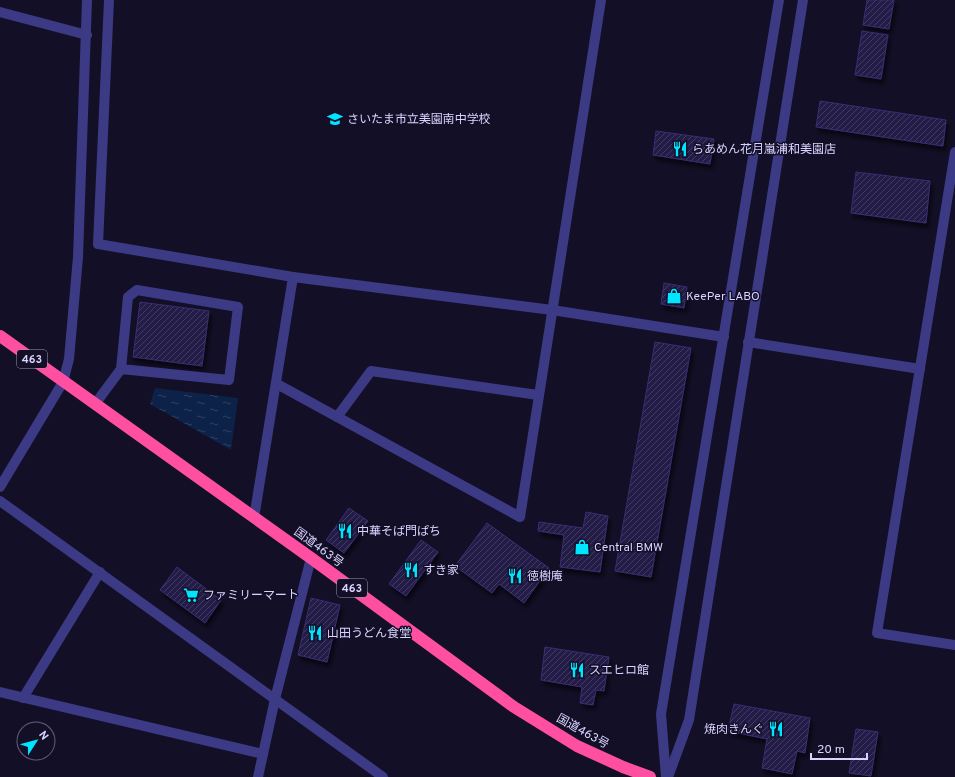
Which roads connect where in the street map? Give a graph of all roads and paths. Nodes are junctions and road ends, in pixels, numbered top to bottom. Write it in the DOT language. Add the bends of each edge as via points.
graph roads {
  1 [pos="87,0"];
  2 [pos="109,0"];
  3 [pos="602,0"];
  4 [pos="779,0"];
  5 [pos="803,0"];
  6 [pos="0,12"];
  7 [pos="87,36"];
  8 [pos="955,152"];
  9 [pos="294,278"];
  10 [pos="552,310"];
  11 [pos="0,336"];
  12 [pos="724,337"];
  13 [pos="748,342"];
  14 [pos="121,369"];
  15 [pos="920,369"];
  16 [pos="64,382"];
  17 [pos="277,384"];
  18 [pos="538,395"];
  19 [pos="95,404"];
  20 [pos="337,417"];
  21 [pos="0,487"];
  22 [pos="0,501"];
  23 [pos="254,518"];
  24 [pos="311,558"];
  25 [pos="100,572"];
  26 [pos="955,645"];
  27 [pos="0,692"];
  28 [pos="23,698"];
  29 [pos="275,699"];
  30 [pos="263,754"];
  31 [pos="258,777"];
  32 [pos="382,777"];
  33 [pos="650,777"];
  34 [pos="667,777"];
  1 -- 7 [label="street"];
  2 -- 9 [label="street" via="98,244"];
  3 -- 10 [label="street"];
  4 -- 12 [label="street"];
  5 -- 13 [label="street"];
  6 -- 7 [label="street"];
  7 -- 16 [label="street" via="78,257"];
  8 -- 15 [label="street"];
  9 -- 10 [label="street"];
  9 -- 17 [label="street"];
  10 -- 12 [label="street"];
  10 -- 18 [label="street"];
  11 -- 16 [label="highway, 国道463号 / 463"];
  12 -- 34 [label="street" via="661,714"];
  13 -- 15 [label="street"];
  13 -- 34 [label="street" via="689,720"];
  14 -- 14 [label="street" via="229,380 238,307 137,290 128,297"];
  14 -- 19 [label="street"];
  15 -- 26 [label="street" via="877,633"];
  16 -- 19 [label="highway, 国道463号 / 463"];
  16 -- 21 [label="street"];
  17 -- 20 [label="street"];
  17 -- 23 [label="street"];
  18 -- 20 [label="street" via="371,371"];
  18 -- 20 [label="street" via="520,517"];
  19 -- 23 [label="highway, 国道463号 / 463"];
  22 -- 25 [label="street"];
  23 -- 24 [label="highway, 国道463号 / 463"];
  24 -- 29 [label="street"];
  24 -- 33 [label="highway, 国道463号 / 463" via="514,707 577,746"];
  25 -- 28 [label="street"];
  25 -- 29 [label="street"];
  27 -- 28 [label="street"];
  28 -- 30 [label="street"];
  29 -- 30 [label="street"];
  29 -- 32 [label="street"];
  30 -- 31 [label="street"];
}
